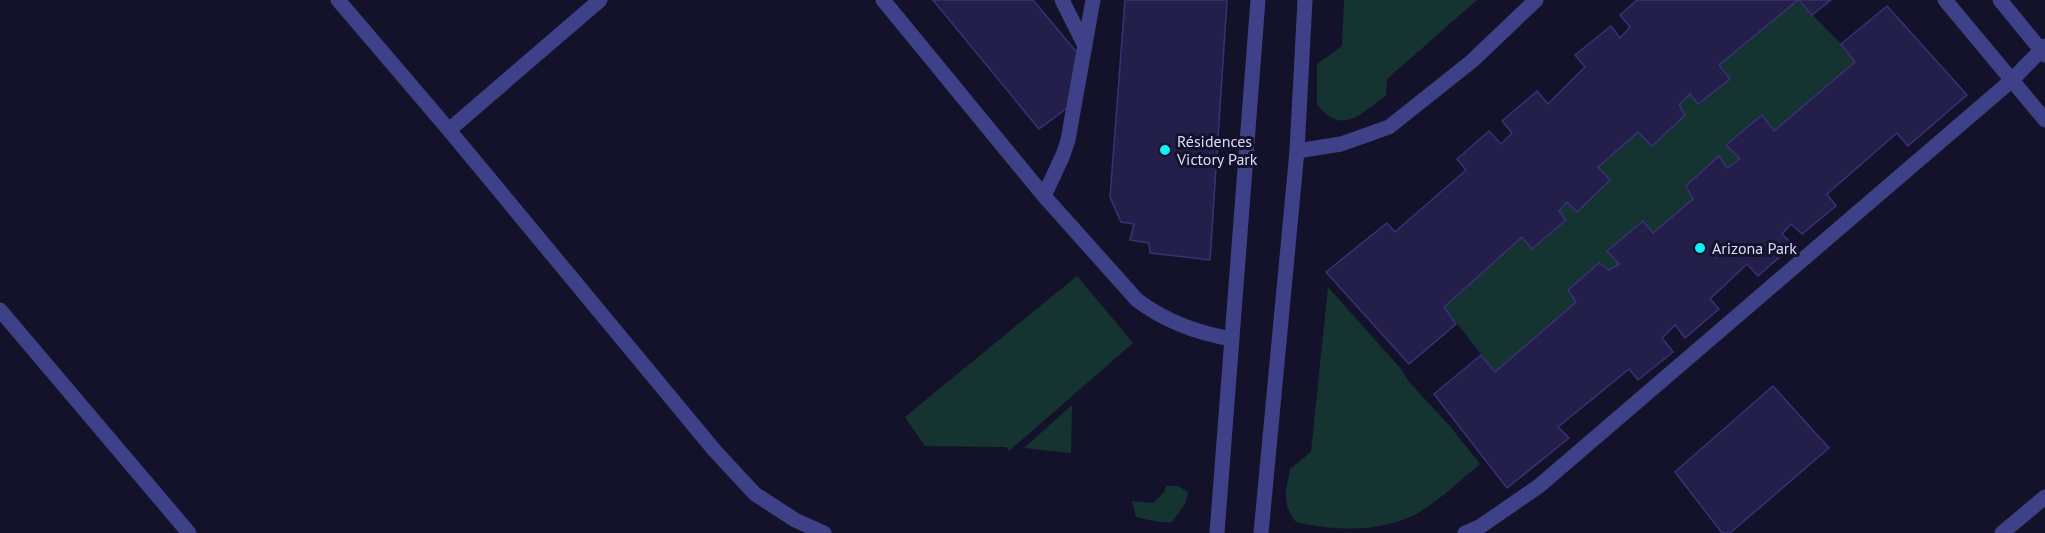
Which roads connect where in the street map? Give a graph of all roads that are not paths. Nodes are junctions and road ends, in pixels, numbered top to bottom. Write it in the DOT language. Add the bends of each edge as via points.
graph roads {
  1 [pos="338,0"];
  2 [pos="600,0"];
  3 [pos="883,0"];
  4 [pos="1062,0"];
  5 [pos="1093,0"];
  6 [pos="1258,0"];
  7 [pos="1305,0"];
  8 [pos="1536,0"];
  9 [pos="1945,0"];
  10 [pos="2000,0"];
  11 [pos="1085,46"];
  12 [pos="2044,50"];
  13 [pos="2012,80"];
  14 [pos="2045,120"];
  15 [pos="449,130"];
  16 [pos="1297,151"];
  17 [pos="1044,196"];
  18 [pos="0,310"];
  19 [pos="1232,339"];
  20 [pos="2045,497"];
  21 [pos="189,533"];
  22 [pos="824,533"];
  23 [pos="1217,533"];
  24 [pos="1261,533"];
  25 [pos="1465,533"];
  26 [pos="2002,533"];
  1 -- 15 [label="street"];
  2 -- 15 [label="street"];
  3 -- 17 [label="street"];
  4 -- 11 [label="street"];
  5 -- 11 [label="street"];
  6 -- 19 [label="street"];
  7 -- 16 [label="street"];
  8 -- 16 [label="street" via="1472,61 1389,128 1341,144"];
  9 -- 13 [label="street"];
  10 -- 12 [label="street"];
  11 -- 17 [label="street" via="1063,155"];
  12 -- 13 [label="street"];
  13 -- 14 [label="street"];
  13 -- 25 [label="street" via="1539,486"];
  15 -- 22 [label="street" via="755,494"];
  16 -- 24 [label="street"];
  17 -- 19 [label="street" via="1137,300 1189,329"];
  18 -- 21 [label="street"];
  19 -- 23 [label="street"];
  20 -- 26 [label="street"];
}
